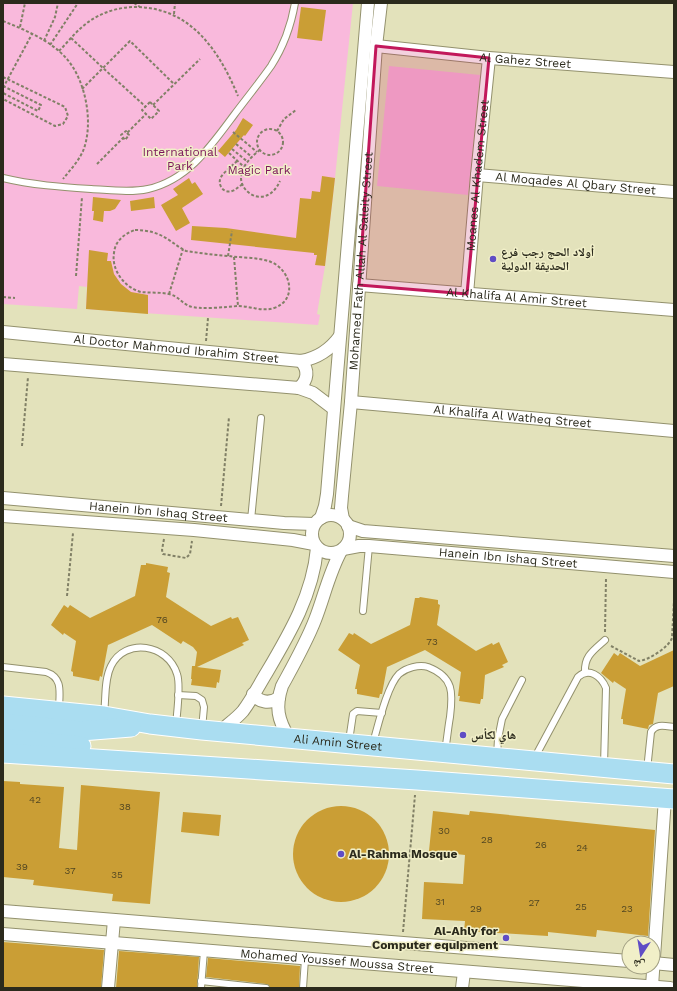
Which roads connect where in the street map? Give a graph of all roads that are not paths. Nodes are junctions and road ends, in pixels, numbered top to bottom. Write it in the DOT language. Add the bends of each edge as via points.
graph roads {
  1 [pos="295,3"];
  2 [pos="368,3"];
  3 [pos="381,3"];
  4 [pos="376,46"];
  5 [pos="489,58"];
  6 [pos="674,72"];
  7 [pos="477,175"];
  8 [pos="3,178"];
  9 [pos="674,192"];
  10 [pos="359,285"];
  11 [pos="467,294"];
  12 [pos="674,310"];
  13 [pos="3,332"];
  14 [pos="340,336"];
  15 [pos="301,361"];
  16 [pos="3,364"];
  17 [pos="299,388"];
  18 [pos="352,402"];
  19 [pos="334,409"];
  20 [pos="261,418"];
  21 [pos="674,431"];
  22 [pos="3,498"];
  23 [pos="3,516"];
  24 [pos="251,520"];
  25 [pos="318,521"];
  26 [pos="346,523"];
  27 [pos="315,546"];
  28 [pos="369,546"];
  29 [pos="342,550"];
  30 [pos="674,556"];
  31 [pos="674,572"];
  32 [pos="363,611"];
  33 [pos="605,640"];
  34 [pos="3,667"];
  35 [pos="585,672"];
  36 [pos="522,680"];
  37 [pos="178,694"];
  38 [pos="253,694"];
  39 [pos="279,698"];
  40 [pos="3,706"];
  41 [pos="59,711"];
  42 [pos="382,713"];
  43 [pos="104,716"];
  44 [pos="3,723"];
  45 [pos="150,724"];
  46 [pos="674,726"];
  47 [pos="176,727"];
  48 [pos="211,731"];
  49 [pos="3,738"];
  50 [pos="289,738"];
  51 [pos="349,744"];
  52 [pos="372,746"];
  53 [pos="445,752"];
  54 [pos="3,753"];
  55 [pos="497,757"];
  56 [pos="533,761"];
  57 [pos="196,766"];
  58 [pos="604,767"];
  59 [pos="647,771"];
  60 [pos="674,774"];
  61 [pos="670,798"];
  62 [pos="3,911"];
  63 [pos="114,920"];
  64 [pos="3,934"];
  65 [pos="656,935"];
  66 [pos="112,943"];
  67 [pos="204,950"];
  68 [pos="305,959"];
  69 [pos="621,960"];
  70 [pos="661,964"];
  71 [pos="674,965"];
  72 [pos="464,972"];
  73 [pos="652,975"];
  74 [pos="201,981"];
  75 [pos="652,986"];
  76 [pos="108,988"];
  77 [pos="201,988"];
  78 [pos="266,988"];
  79 [pos="304,988"];
  80 [pos="462,988"];
  81 [pos="670,988"];
  1 -- 8 [label="lane" via="287,36 278,56 226,126 194,164 181,174 148,189 137,190 55,187"];
  2 -- 14 [label="street, Mohamed Fath Allah Al Saleity Street"];
  3 -- 4 [label="street, Mohamed Fath Allah Al Saleity Street"];
  4 -- 5 [label="street, Al Gahez Street"];
  4 -- 10 [label="street, Mohamed Fath Allah Al Saleity Street"];
  5 -- 6 [label="street, Al Gahez Street"];
  5 -- 7 [label="street, Moanes Al Khadem Street"];
  7 -- 9 [label="street, Al Moqades Al Qbary Street"];
  7 -- 11 [label="street, Moanes Al Khadem Street"];
  10 -- 11 [label="street, Al Khalifa Al Amir Street"];
  10 -- 18 [label="street, Mohamed Fath Allah Al Saleity Street"];
  11 -- 12 [label="street, Al Khalifa Al Amir Street"];
  13 -- 15 [label="street, Al Doctor Mahmoud Ibrahim Street"];
  14 -- 15 [label="street, Al Doctor Mahmoud Ibrahim Street" via="324,353"];
  14 -- 19 [label="street, Mohamed Fath Allah Al Saleity Street"];
  15 -- 17 [label="street" via="307,375"];
  16 -- 17 [label="street"];
  17 -- 19 [label="street" via="313,393"];
  18 -- 21 [label="street, Al Khalifa Al Watheq Street"];
  18 -- 26 [label="street, Mohamed Fath Allah Al Saleity Street" via="341,508"];
  19 -- 25 [label="street, Mohamed Fath Allah Al Saleity Street" via="326,500"];
  20 -- 24 [label="lane"];
  22 -- 24 [label="street, Hanein Ibn Ishaq Street"];
  23 -- 27 [label="street, Hanein Ibn Ishaq Street" via="166,527 293,540"];
  24 -- 25 [label="street, Hanein Ibn Ishaq Street"];
  25 -- 26 [label="street" via="328,515 336,516"];
  25 -- 27 [label="street" via="312,530"];
  26 -- 29 [label="street" via="350,538"];
  26 -- 30 [label="street, Hanein Ibn Ishaq Street" via="363,531"];
  27 -- 29 [label="street" via="328,554"];
  27 -- 38 [label="street" via="312,574 299,614"];
  28 -- 29 [label="street, Hanein Ibn Ishaq Street" via="354,546"];
  28 -- 31 [label="street, Hanein Ibn Ishaq Street"];
  28 -- 32 [label="lane"];
  29 -- 39 [label="street" via="314,621 282,686"];
  33 -- 35 [label="lane" via="588,655 584,666"];
  34 -- 41 [label="lane" via="53,674 59,683"];
  35 -- 56 [label="lane" via="578,677"];
  35 -- 58 [label="lane" via="592,673 606,688"];
  36 -- 55 [label="lane" via="502,719"];
  37 -- 43 [label="lane" via="178,674 172,662 161,652 148,647 134,648 121,654 111,665 107,679"];
  37 -- 47 [label="lane"];
  37 -- 48 [label="lane" via="196,696 202,700"];
  38 -- 39 [label="street" via="259,700 267,702"];
  38 -- 48 [label="street" via="242,711"];
  39 -- 50 [label="street" via="280,721"];
  40 -- 41 [label="main road, Ali Amin Street"];
  41 -- 43 [label="main road, Ali Amin Street"];
  42 -- 51 [label="lane" via="354,712"];
  42 -- 52 [label="lane"];
  42 -- 53 [label="lane" via="392,685 400,674 412,667 425,666 438,671 448,680 452,693"];
  43 -- 45 [label="main road, Ali Amin Street"];
  44 -- 45 [label="main road" via="81,731 123,729"];
  45 -- 47 [label="main road, Ali Amin Street"];
  46 -- 59 [label="lane" via="661,725 653,728"];
  47 -- 48 [label="main road, Ali Amin Street"];
  48 -- 50 [label="main road, Ali Amin Street"];
  49 -- 57 [label="main road" via="141,752"];
  50 -- 51 [label="main road, Ali Amin Street"];
  51 -- 52 [label="main road, Ali Amin Street"];
  52 -- 53 [label="main road, Ali Amin Street"];
  53 -- 55 [label="main road, Ali Amin Street"];
  54 -- 57 [label="main road"];
  55 -- 56 [label="main road, Ali Amin Street"];
  56 -- 58 [label="main road, Ali Amin Street"];
  57 -- 61 [label="main road"];
  58 -- 59 [label="main road, Ali Amin Street"];
  59 -- 60 [label="main road, Ali Amin Street"];
  61 -- 65 [label="street"];
  62 -- 63 [label="street, Mohamed Youssef Moussa Street"];
  63 -- 66 [label="street"];
  63 -- 69 [label="street, Mohamed Youssef Moussa Street"];
  64 -- 66 [label="street, Mohamed Youssef Moussa Street"];
  66 -- 67 [label="street, Mohamed Youssef Moussa Street"];
  66 -- 76 [label="street"];
  67 -- 68 [label="street, Mohamed Youssef Moussa Street"];
  67 -- 74 [label="lane"];
  68 -- 72 [label="street, Mohamed Youssef Moussa Street"];
  68 -- 79 [label="lane"];
  70 -- 71 [label="street"];
  72 -- 75 [label="street, Mohamed Youssef Moussa Street"];
  72 -- 80 [label="street"];
  73 -- 75 [label="street"];
  74 -- 77 [label="lane"];
  74 -- 78 [label="lane"];
  75 -- 81 [label="street, Mohamed Youssef Moussa Street"];
}
